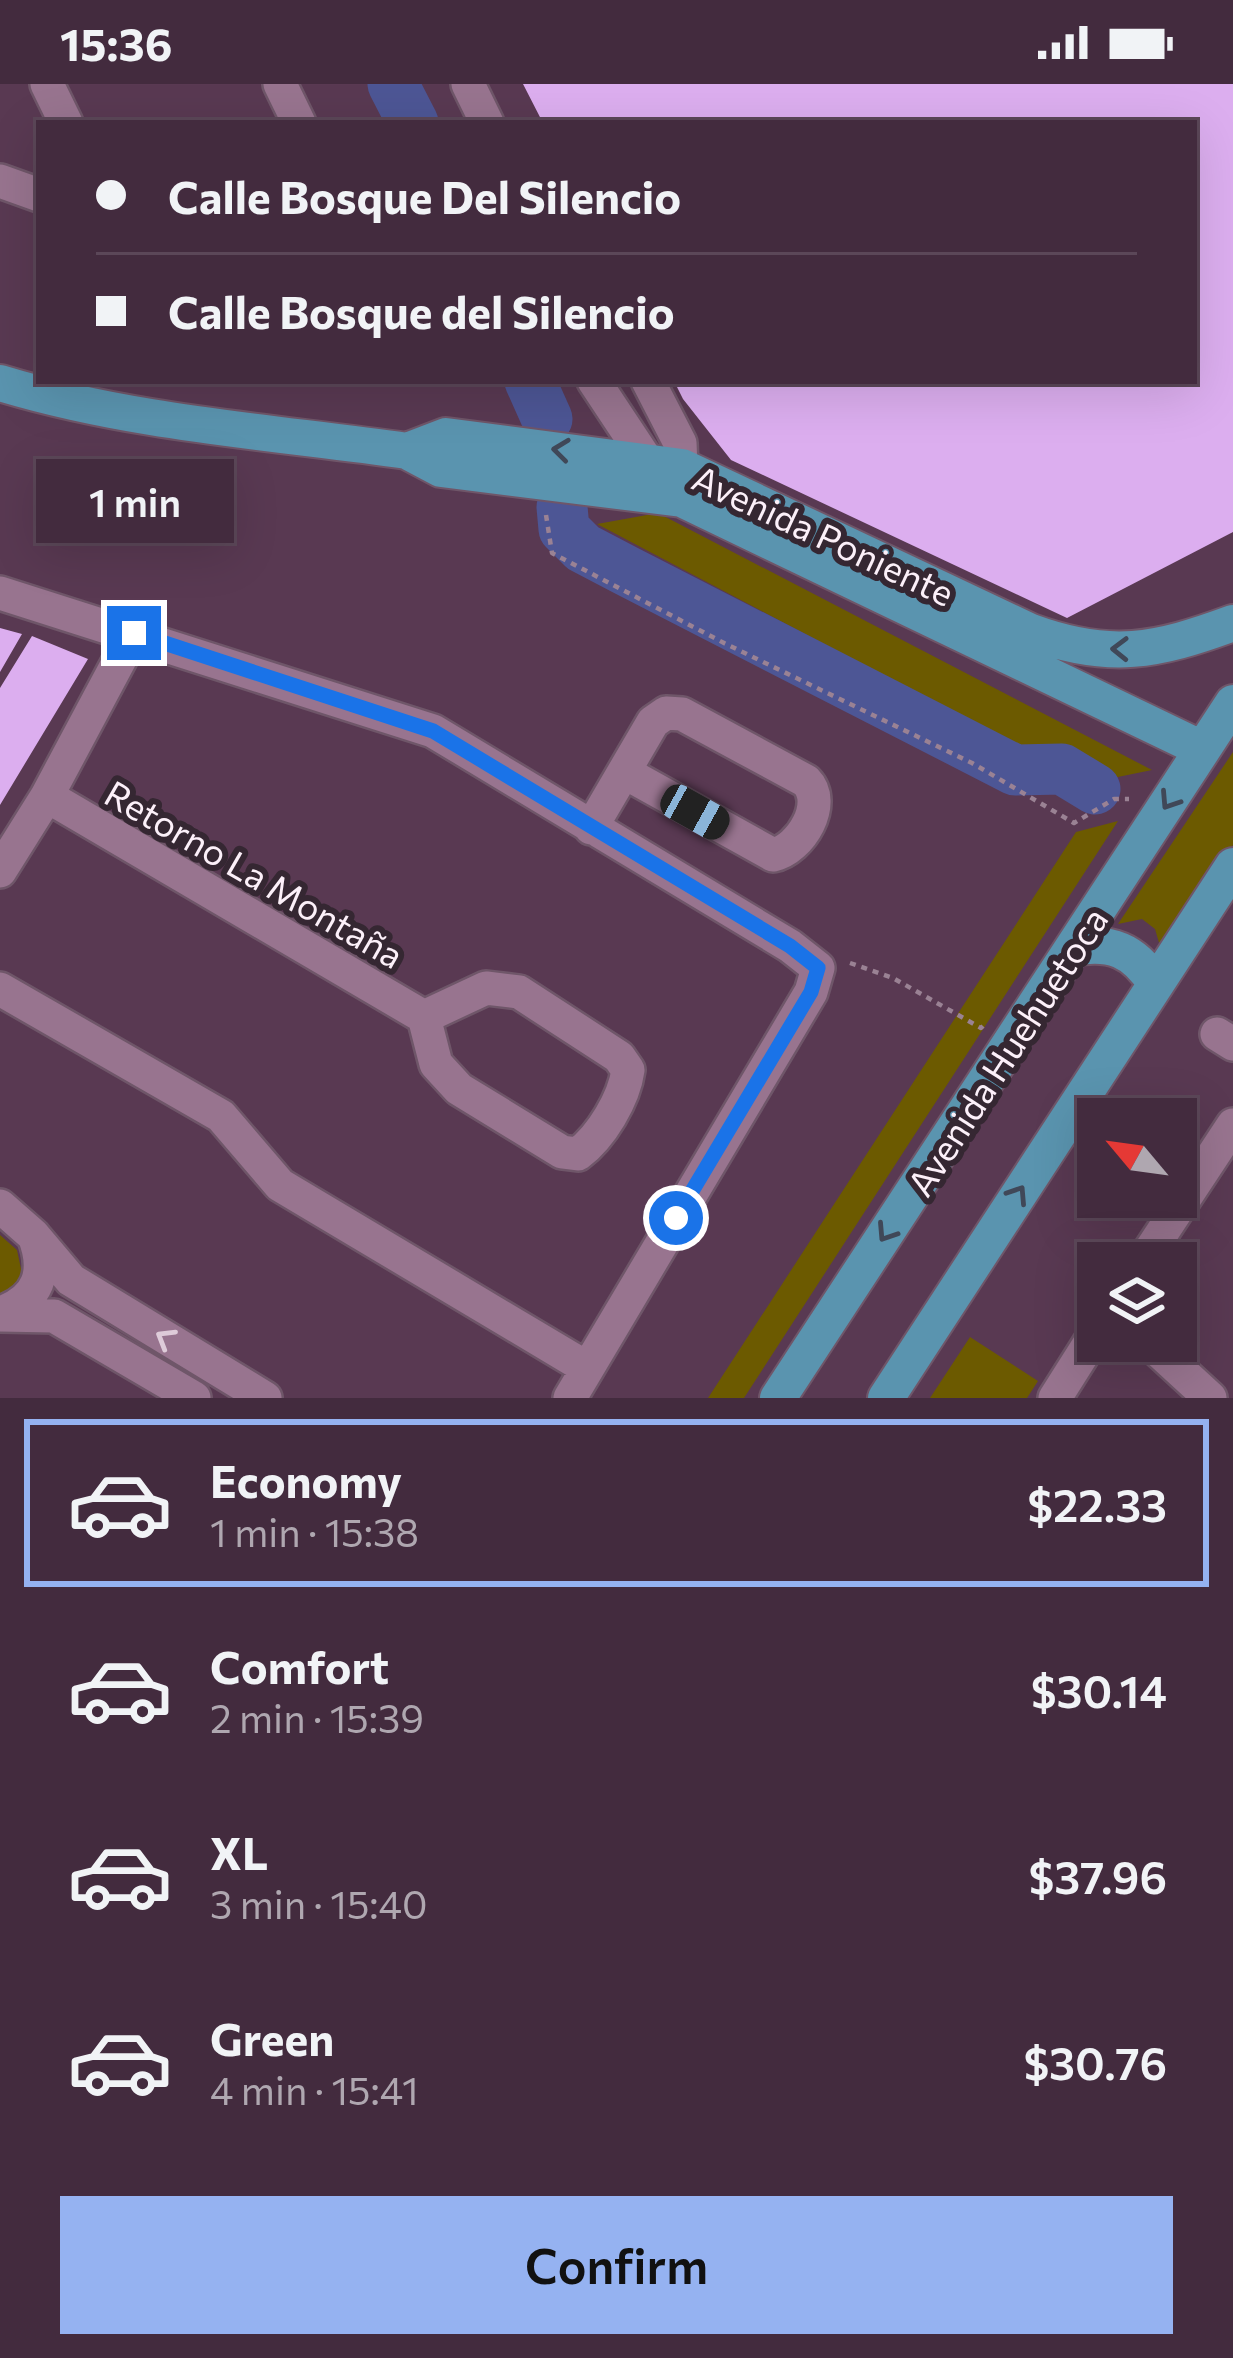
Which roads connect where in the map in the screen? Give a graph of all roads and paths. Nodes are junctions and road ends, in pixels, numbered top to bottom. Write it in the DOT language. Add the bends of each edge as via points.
graph roads {
  1 [pos="47,84"];
  2 [pos="280,84"];
  3 [pos="468,84"];
  4 [pos="65,120"];
  5 [pos="298,120"];
  6 [pos="486,120"];
  7 [pos="0,181"];
  8 [pos="36,194"];
  9 [pos="0,382"];
  10 [pos="596,384"];
  11 [pos="650,384"];
  12 [pos="407,451"];
  13 [pos="665,480"];
  14 [pos="555,481"];
  15 [pos="0,593"];
  16 [pos="1233,623"];
  17 [pos="134,633"];
  18 [pos="1233,703"];
  19 [pos="1202,749"];
  20 [pos="624,772"];
  21 [pos="47,796"];
  22 [pos="1117,818"];
  23 [pos="591,828"];
  24 [pos="1233,866"];
  25 [pos="0,871"];
  26 [pos="1221,906"];
  27 [pos="1073,948"];
  28 [pos="818,968"];
  29 [pos="1155,983"];
  30 [pos="0,989"];
  31 [pos="994,1009"];
  32 [pos="424,1017"];
  33 [pos="1233,1125"];
  34 [pos="0,1206"];
  35 [pos="33,1234"];
  36 [pos="1156,1242"];
  37 [pos="0,1314"];
  38 [pos="1077,1362"];
  39 [pos="1171,1362"];
  40 [pos="587,1368"];
  41 [pos="194,1398"];
  42 [pos="265,1398"];
  43 [pos="570,1398"];
  44 [pos="778,1398"];
  45 [pos="886,1398"];
  46 [pos="1054,1398"];
  47 [pos="1210,1398"];
  1 -- 4 [label="street"];
  2 -- 5 [label="street"];
  3 -- 6 [label="street"];
  7 -- 8 [label="street"];
  9 -- 12 [label="main road, Avenida Poniente" via="124,412"];
  10 -- 13 [label="street"];
  11 -- 13 [label="street" via="680,442"];
  13 -- 12 [label="main road, Avenida Poniente, one-way" via="446,436"];
  12 -- 14 [label="main road, Avenida Poniente" via="441,469"];
  13 -- 14 [label="main road, Avenida Poniente"];
  16 -- 13 [label="main road, Avenida Poniente, one-way" via="1170,646 1123,650 1055,641"];
  13 -- 19 [label="main road, Avenida Poniente"];
  14 -- 22 [label="path" via="545,511 553,553 972,763 1074,823 1129,799"];
  15 -- 17 [label="street"];
  17 -- 21 [label="street"];
  17 -- 23 [label="street" via="433,731"];
  18 -- 19 [label="main road, Avenida Huehuetoca"];
  19 -- 27 [label="main road, Avenida Huehuetoca, one-way"];
  20 -- 20 [label="street" via="653,722 674,712 806,781 817,803 794,844 773,854"];
  20 -- 23 [label="street"];
  21 -- 25 [label="street"];
  21 -- 32 [label="street, Retorno La Montaña"];
  23 -- 28 [label="street"];
  24 -- 26 [label="main road"];
  26 -- 29 [label="main road"];
  27 -- 29 [label="main road" via="1122,949"];
  27 -- 44 [label="main road, Avenida Huehuetoca, one-way"];
  28 -- 31 [label="path" via="852,962 981,1028"];
  28 -- 40 [label="street"];
  45 -- 29 [label="main road, one-way"];
  30 -- 40 [label="street" via="221,1116 280,1185"];
  32 -- 32 [label="street, Retorno La Montaña" via="436,1064 459,1088 562,1152 578,1154 591,1144 626,1085 619,1057 519,992 486,988"];
  33 -- 36 [label="street"];
  34 -- 35 [label="street"];
  35 -- 37 [label="street" via="40,1280 18,1307"];
  42 -- 35 [label="street, one-way" via="71,1280"];
  37 -- 41 [label="street" via="55,1316"];
  38 -- 46 [label="street"];
  39 -- 47 [label="street"];
  40 -- 43 [label="street"];
}
